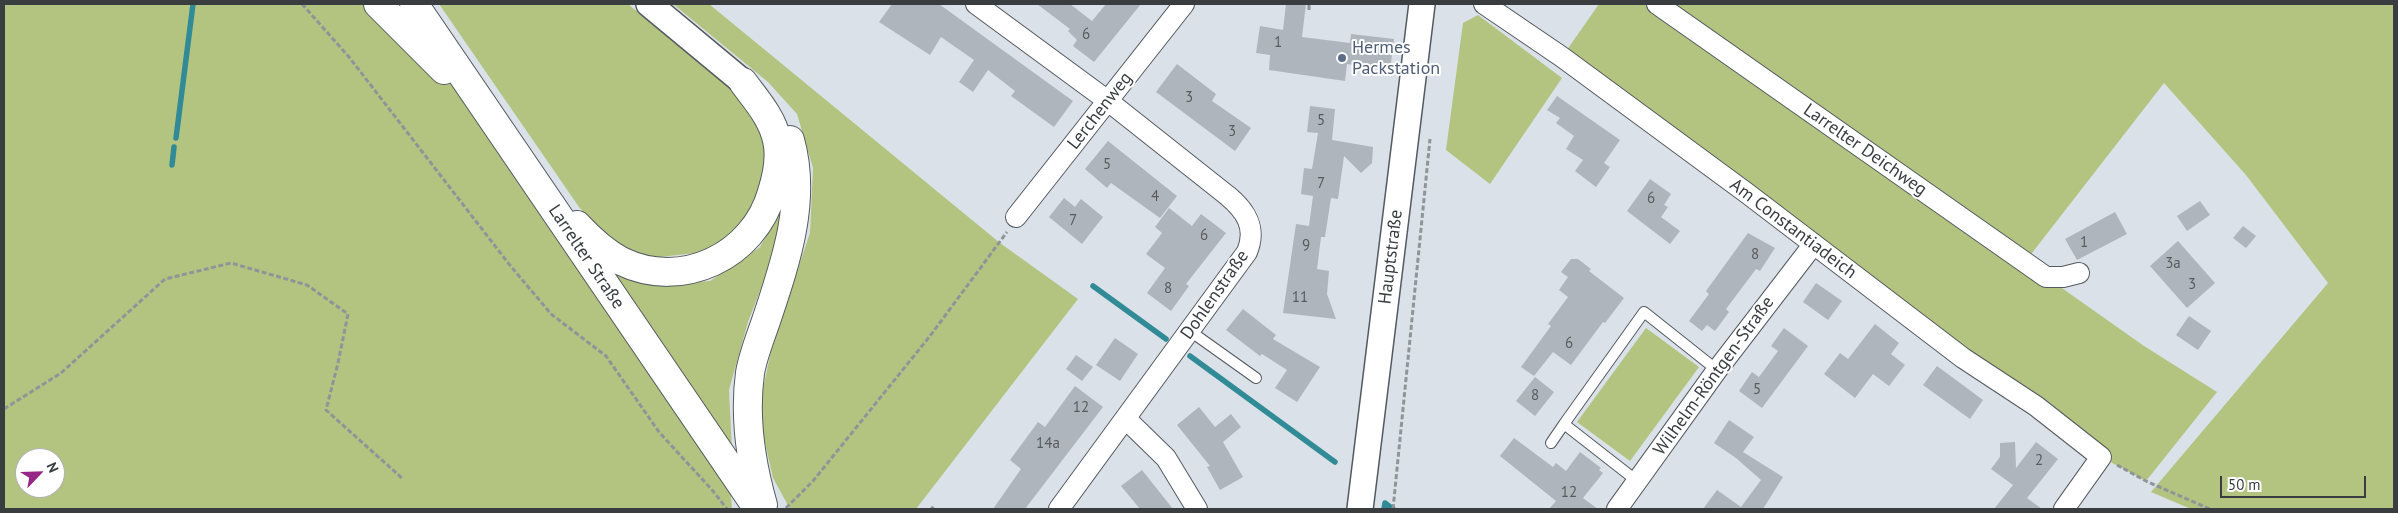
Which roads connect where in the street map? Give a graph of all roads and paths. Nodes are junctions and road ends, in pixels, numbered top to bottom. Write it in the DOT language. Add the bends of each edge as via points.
graph roads {
  1 [pos="302,4"];
  2 [pos="378,4"];
  3 [pos="414,4"];
  4 [pos="649,4"];
  5 [pos="976,4"];
  6 [pos="1184,4"];
  7 [pos="1309,4"];
  8 [pos="1422,4"];
  9 [pos="1484,4"];
  10 [pos="1657,4"];
  11 [pos="1309,10"];
  12 [pos="742,82"];
  13 [pos="1108,101"];
  14 [pos="494,122"];
  15 [pos="1430,131"];
  16 [pos="1016,217"];
  17 [pos="1813,244"];
  18 [pos="2078,273"];
  19 [pos="1190,332"];
  20 [pos="1717,370"];
  21 [pos="1256,378"];
  22 [pos="4,409"];
  23 [pos="1126,419"];
  24 [pos="1564,424"];
  25 [pos="1551,444"];
  26 [pos="2101,457"];
  27 [pos="403,479"];
  28 [pos="1637,481"];
  29 [pos="726,509"];
  30 [pos="758,509"];
  31 [pos="764,509"];
  32 [pos="784,509"];
  33 [pos="1059,509"];
  34 [pos="1197,509"];
  35 [pos="1360,509"];
  36 [pos="1393,509"];
  37 [pos="1617,509"];
  38 [pos="2064,509"];
  39 [pos="2210,509"];
  1 -- 29 [label="path" via="349,57 509,264 551,314 606,356 659,432"];
  2 -- 14 [label="main road"];
  3 -- 14 [label="main road, Larrelter Straße"];
  4 -- 12 [label="street"];
  5 -- 13 [label="street, Dohlenstraße"];
  6 -- 13 [label="street, Lerchenweg"];
  7 -- 11 [label="path"];
  8 -- 35 [label="street, Hauptstraße"];
  9 -- 17 [label="street, Am Constantiadeich" via="1562,56"];
  10 -- 18 [label="street, Larrelter Deichweg" via="2046,277"];
  12 -- 14 [label="main road" via="774,130 779,156 776,182 763,216 750,235 727,255 696,269 652,271 602,250 549,193"];
  12 -- 31 [label="main road" via="781,118 791,140 796,175 791,236 751,371 748,399 754,470"];
  13 -- 16 [label="street, Lerchenweg"];
  13 -- 19 [label="street, Dohlenstraße" via="1228,196 1249,222 1252,233 1248,252"];
  14 -- 30 [label="main road, Larrelter Straße"];
  15 -- 36 [label="path"];
  16 -- 32 [label="path" via="930,336 813,481"];
  17 -- 20 [label="street, Wilhelm-Röntgen-Straße"];
  17 -- 26 [label="street, Am Constantiadeich"];
  19 -- 21 [label="lane"];
  19 -- 23 [label="street, Dohlenstraße"];
  20 -- 24 [label="lane" via="1644,312"];
  20 -- 28 [label="street, Wilhelm-Röntgen-Straße"];
  22 -- 27 [label="path" via="61,373 165,279 231,263 307,285 348,314 326,410"];
  23 -- 33 [label="street, Dohlenstraße"];
  23 -- 34 [label="street" via="1166,458"];
  24 -- 25 [label="lane"];
  24 -- 28 [label="lane"];
  26 -- 38 [label="street"];
  26 -- 39 [label="path" via="2146,482"];
  28 -- 37 [label="street, Wilhelm-Röntgen-Straße"];
}
